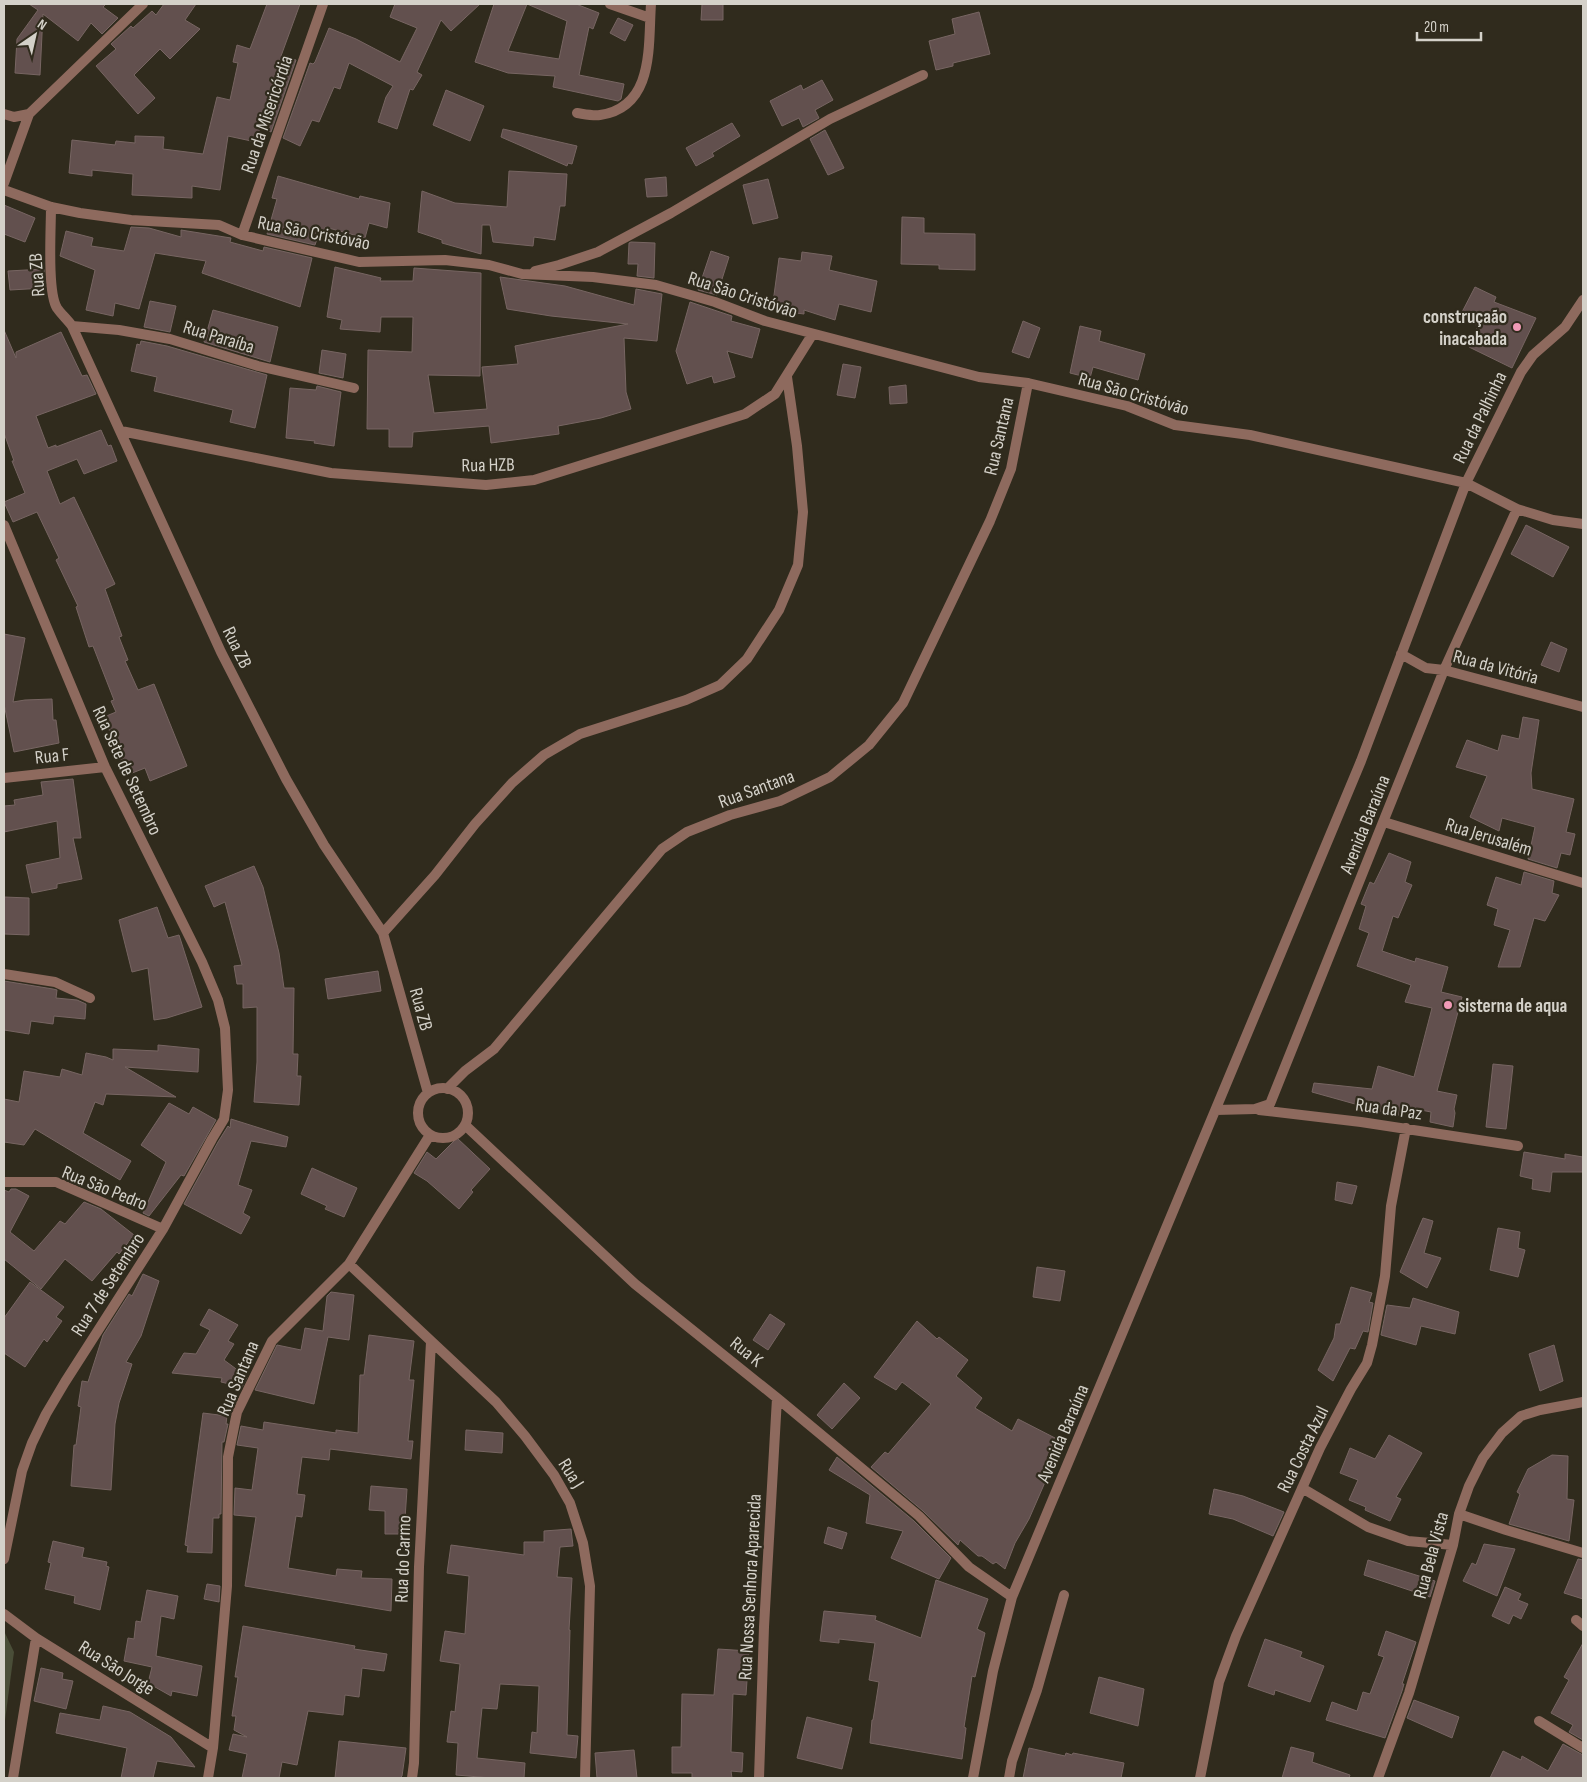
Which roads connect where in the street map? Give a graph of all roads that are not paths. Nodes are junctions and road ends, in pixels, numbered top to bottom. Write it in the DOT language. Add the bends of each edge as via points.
graph roads {
  1 [pos="143,4"];
  2 [pos="324,4"];
  3 [pos="610,4"];
  4 [pos="651,4"];
  5 [pos="650,18"];
  6 [pos="923,75"];
  7 [pos="577,113"];
  8 [pos="4,114"];
  9 [pos="29,114"];
  10 [pos="4,183"];
  11 [pos="4,190"];
  12 [pos="51,207"];
  13 [pos="242,235"];
  14 [pos="522,274"];
  15 [pos="1583,300"];
  16 [pos="72,326"];
  17 [pos="812,335"];
  18 [pos="786,377"];
  19 [pos="1028,383"];
  20 [pos="354,388"];
  21 [pos="121,432"];
  22 [pos="1466,483"];
  23 [pos="1517,509"];
  24 [pos="1583,524"];
  25 [pos="4,525"];
  26 [pos="1401,654"];
  27 [pos="1444,670"];
  28 [pos="1583,708"];
  29 [pos="105,767"];
  30 [pos="4,778"];
  31 [pos="1384,822"];
  32 [pos="1583,883"];
  33 [pos="383,933"];
  34 [pos="4,974"];
  35 [pos="90,998"];
  36 [pos="225,1028"];
  37 [pos="447,1089"];
  38 [pos="428,1092"];
  39 [pos="1255,1109"];
  40 [pos="1216,1110"];
  41 [pos="465,1125"];
  42 [pos="1406,1128"];
  43 [pos="430,1135"];
  44 [pos="1518,1146"];
  45 [pos="4,1182"];
  46 [pos="163,1230"];
  47 [pos="349,1264"];
  48 [pos="430,1342"];
  49 [pos="777,1398"];
  50 [pos="1583,1402"];
  51 [pos="1302,1488"];
  52 [pos="1459,1514"];
  53 [pos="1452,1544"];
  54 [pos="1583,1552"];
  55 [pos="4,1559"];
  56 [pos="1064,1594"];
  57 [pos="1012,1596"];
  58 [pos="4,1614"];
  59 [pos="36,1638"];
  60 [pos="1539,1721"];
  61 [pos="213,1748"];
  62 [pos="1583,1748"];
  63 [pos="13,1778"];
  64 [pos="208,1778"];
  65 [pos="412,1778"];
  66 [pos="585,1778"];
  67 [pos="759,1778"];
  68 [pos="973,1778"];
  69 [pos="1009,1778"];
  70 [pos="1200,1778"];
  71 [pos="1378,1778"];
  1 -- 9 [label="street"];
  2 -- 13 [label="street, Rua da Misericórdia"];
  3 -- 5 [label="street"];
  4 -- 5 [label="street"];
  5 -- 7 [label="street" via="646,71 641,88 614,112 598,115"];
  6 -- 14 [label="street" via="830,118 671,213 598,252"];
  8 -- 9 [label="street" via="14,117"];
  9 -- 10 [label="street"];
  11 -- 12 [label="street, Rua São Cristóvão"];
  12 -- 13 [label="street, Rua São Cristóvão" via="131,220 219,225"];
  12 -- 16 [label="street, Rua ZB" via="52,287 56,307"];
  13 -- 14 [label="street, Rua São Cristóvão" via="359,262 445,260 489,264"];
  14 -- 17 [label="street, Rua São Cristóvão" via="594,277 656,285"];
  15 -- 22 [label="street, Rua da Palhinha" via="1565,327 1533,355 1521,372"];
  16 -- 20 [label="street, Rua Paraíba" via="170,339 258,366"];
  16 -- 21 [label="street, Rua ZB"];
  17 -- 18 [label="street, Rua HZB"];
  17 -- 19 [label="street, Rua São Cristóvão" via="979,377"];
  18 -- 21 [label="street, Rua HZB" via="775,394 745,414 534,480 486,485 331,473"];
  18 -- 33 [label="street" via="804,512 798,565 779,610 747,658 720,685 686,700 580,734 544,755 512,783"];
  19 -- 22 [label="street, Rua São Cristóvão" via="1127,406 1176,425 1250,435"];
  19 -- 37 [label="street, Rua Santana" via="1011,469 990,521 903,703 869,745 830,777 780,801 730,815 687,832 662,849 494,1049"];
  21 -- 33 [label="street, Rua ZB" via="220,652 324,845"];
  22 -- 23 [label="street, Rua São Cristóvão"];
  22 -- 26 [label="street, Avenida Baraúna"];
  23 -- 24 [label="street, Rua São Cristóvão" via="1553,520"];
  23 -- 27 [label="street, Avenida Baraúna"];
  25 -- 29 [label="street, Rua Sete de Setembro"];
  26 -- 27 [label="street, Rua da Vitória" via="1426,668"];
  26 -- 40 [label="street, Avenida Baraúna" via="1361,761"];
  27 -- 28 [label="street, Rua da Vitória"];
  27 -- 31 [label="street, Avenida Baraúna"];
  29 -- 30 [label="street, Rua F"];
  29 -- 36 [label="street, Rua Sete de Setembro" via="202,962 218,1000"];
  31 -- 32 [label="street, Rua Jerusalém"];
  31 -- 39 [label="street, Avenida Baraúna" via="1270,1104"];
  33 -- 38 [label="street, Rua ZB"];
  34 -- 35 [label="street" via="55,982"];
  36 -- 46 [label="street, Rua 7 de Setembro" via="228,1090 224,1119"];
  37 -- 38 [label="street"];
  37 -- 41 [label="street" via="458,1093 465,1102 468,1114"];
  38 -- 43 [label="street" via="418,1114 422,1128"];
  39 -- 40 [label="street"];
  39 -- 42 [label="street, Rua da Paz"];
  40 -- 57 [label="street, Avenida Baraúna"];
  41 -- 43 [label="street" via="450,1138"];
  41 -- 49 [label="street, Rua K" via="635,1284"];
  42 -- 44 [label="street, Rua da Paz"];
  42 -- 51 [label="street, Rua Costa Azul" via="1391,1206 1385,1276 1367,1364 1333,1423"];
  43 -- 47 [label="street, Rua Santana"];
  45 -- 46 [label="street, Rua São Pedro" via="56,1182"];
  46 -- 55 [label="street, Rua 7 de Setembro" via="46,1414 22,1471"];
  47 -- 48 [label="street, Rua J"];
  47 -- 61 [label="street, Rua Santana" via="272,1341 237,1412 228,1457 227,1586"];
  48 -- 65 [label="street, Rua do Carmo"];
  48 -- 66 [label="street, Rua J" via="496,1402 554,1475 570,1502 583,1543 590,1586"];
  49 -- 57 [label="street, Rua K" via="919,1516 969,1567"];
  49 -- 67 [label="street, Rua Nossa Senhora Aparecida"];
  50 -- 52 [label="street, Rua Bela Vista" via="1521,1416 1502,1433 1483,1458"];
  51 -- 53 [label="street" via="1368,1527 1408,1541"];
  51 -- 70 [label="street, Rua Costa Azul" via="1218,1682"];
  52 -- 53 [label="street, Rua Bela Vista"];
  52 -- 54 [label="street"];
  53 -- 71 [label="street, Rua Bela Vista" via="1409,1693"];
  56 -- 69 [label="street"];
  57 -- 68 [label="street, Avenida Baraúna" via="993,1671"];
  58 -- 59 [label="street, Rua São Jorge"];
  59 -- 61 [label="street, Rua São Jorge"];
  59 -- 63 [label="street"];
  60 -- 62 [label="street"];
  61 -- 64 [label="street, Rua Santana"];
}
